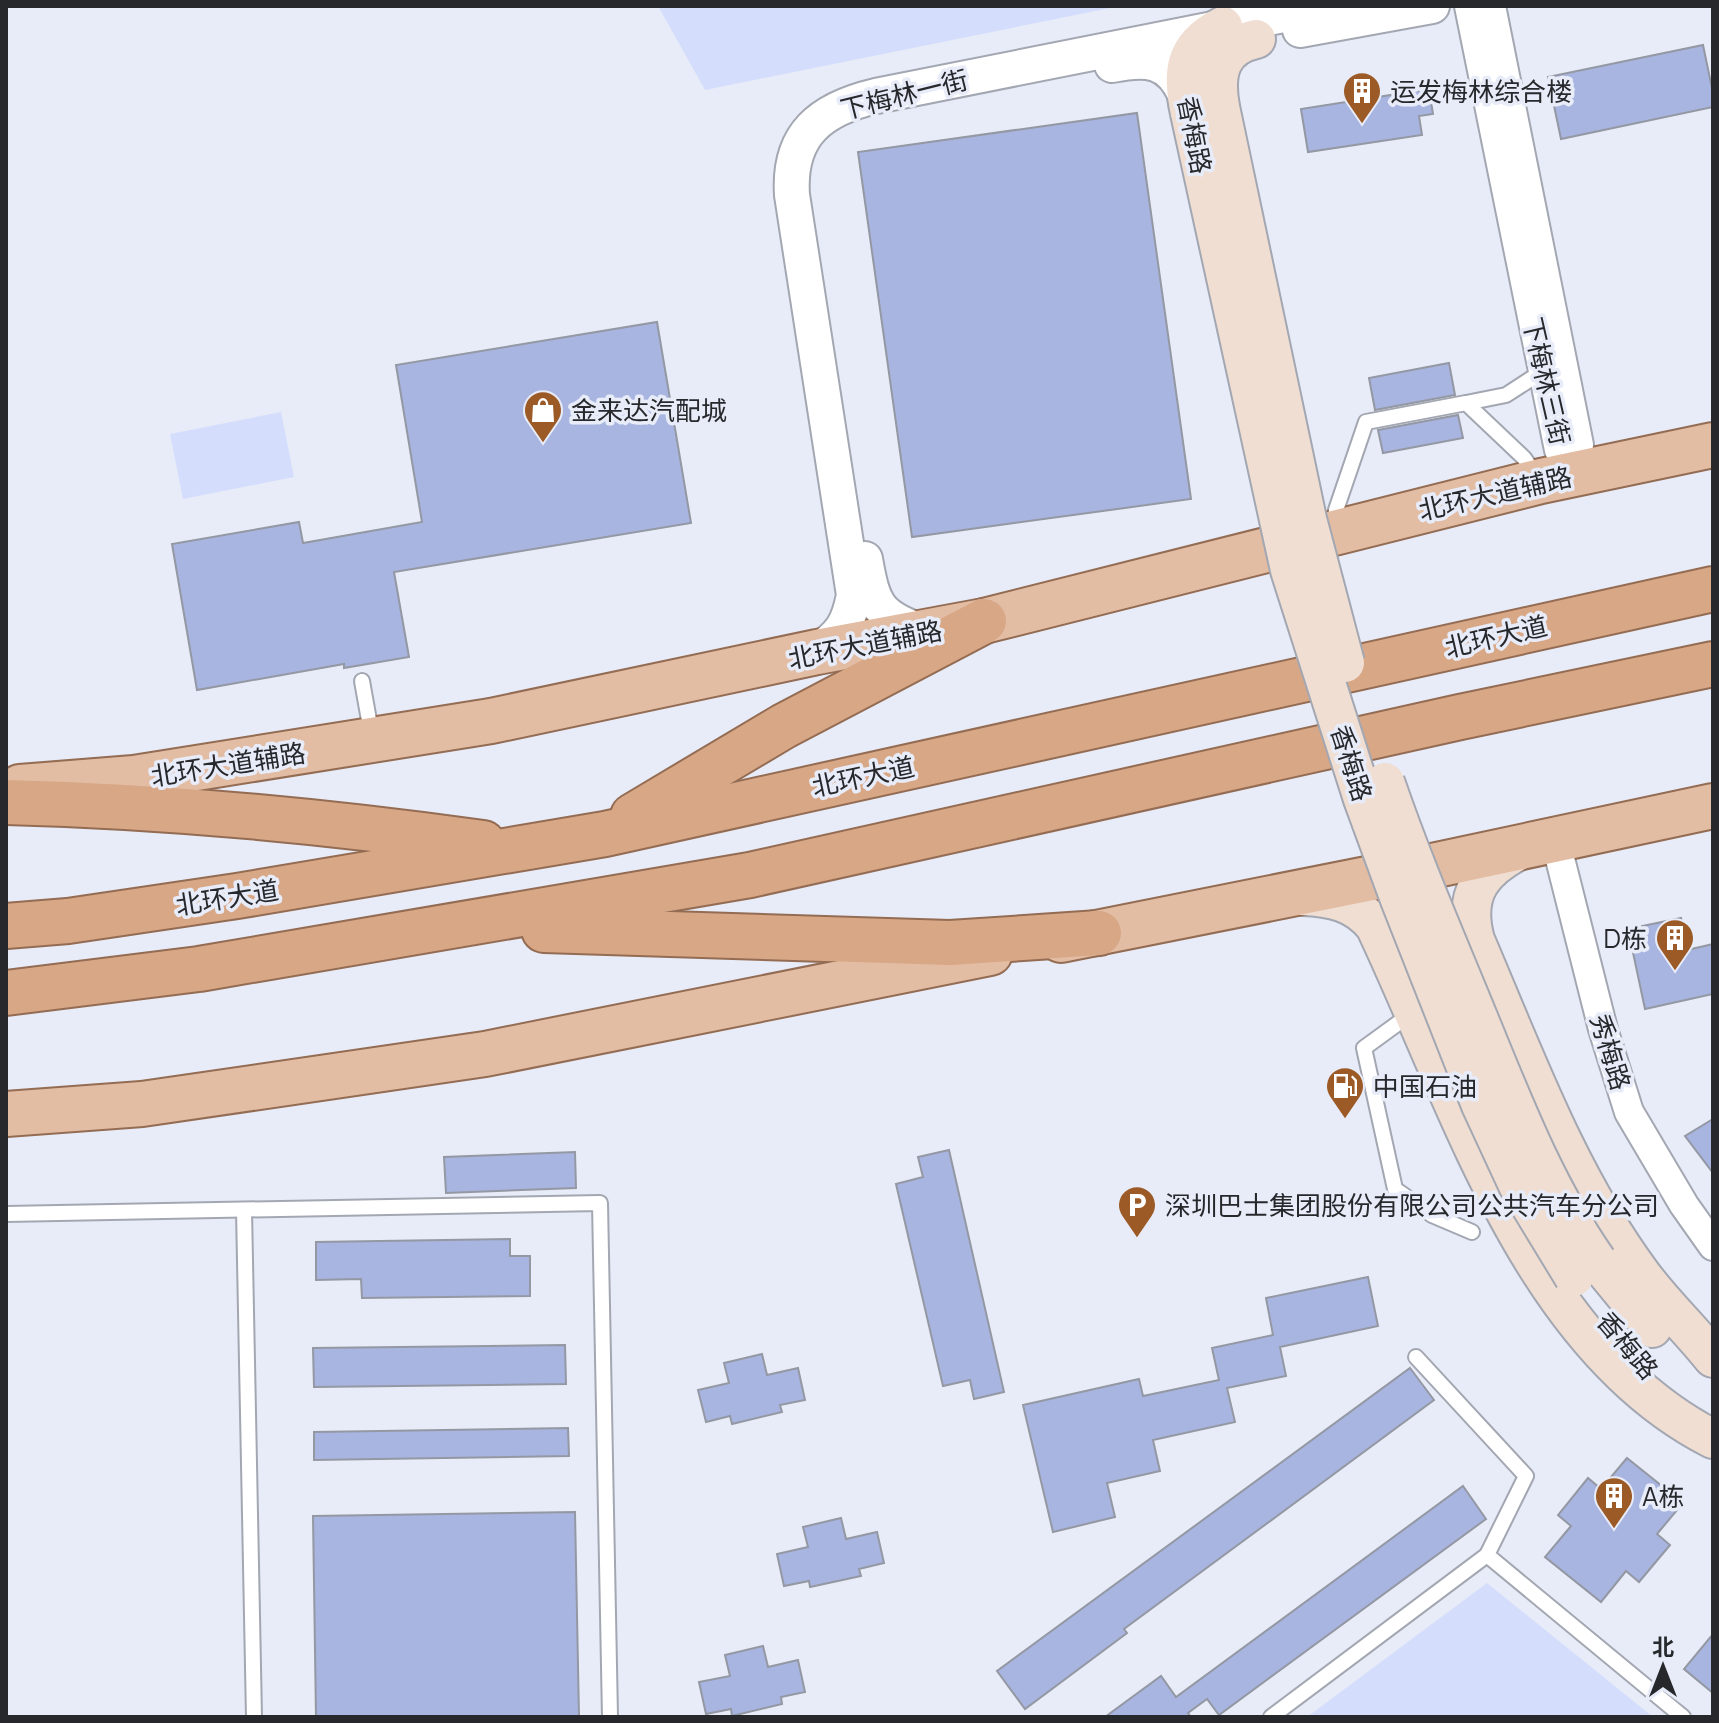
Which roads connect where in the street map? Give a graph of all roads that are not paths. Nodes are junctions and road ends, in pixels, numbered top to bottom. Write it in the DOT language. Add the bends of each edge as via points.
graph roads {
  1 [pos="1329,6"];
  2 [pos="1432,6"];
  3 [pos="1469,6"];
  4 [pos="1491,6"];
  5 [pos="1240,33"];
  6 [pos="1198,105"];
  7 [pos="1543,371"];
  8 [pos="1466,403"];
  9 [pos="1713,445"];
  10 [pos="1558,477"];
  11 [pos="1334,532"];
  12 [pos="1713,589"];
  13 [pos="862,595"];
  14 [pos="984,621"];
  15 [pos="924,632"];
  16 [pos="817,652"];
  17 [pos="1713,664"];
  18 [pos="362,681"];
  19 [pos="373,741"];
  20 [pos="6,789"];
  21 [pos="6,802"];
  22 [pos="1713,806"];
  23 [pos="605,834"];
  24 [pos="1544,841"];
  25 [pos="525,849"];
  26 [pos="1287,895"];
  27 [pos="6,923"];
  28 [pos="433,930"];
  29 [pos="1099,933"];
  30 [pos="1475,940"];
  31 [pos="1397,976"];
  32 [pos="9,994"];
  33 [pos="1413,1013"];
  34 [pos="6,1114"];
  35 [pos="244,1210"];
  36 [pos="6,1214"];
  37 [pos="1472,1232"];
  38 [pos="1713,1246"];
  39 [pos="1585,1269"];
  40 [pos="1416,1357"];
  41 [pos="1713,1358"];
  42 [pos="1713,1384"];
  43 [pos="1713,1438"];
  44 [pos="1487,1555"];
  45 [pos="254,1717"];
  46 [pos="610,1717"];
  47 [pos="1271,1717"];
  48 [pos="1683,1717"];
  1 -- 5 [label="street, 下梅林一街"];
  2 -- 5 [label="street, 下梅林一街"];
  3 -- 7 [label="street, 下梅林三街"];
  4 -- 10 [label="street, 下梅林三街" via="1579,445"];
  5 -- 6 [label="main road, 香梅路" via="1239,44 1224,58 1219,77"];
  5 -- 13 [label="street, 下梅林一街" via="847,103 804,137 793,165 792,195"];
  6 -- 13 [label="street, 下梅林一街" via="1164,67 1127,62 867,114 840,125 818,146 808,175 808,201"];
  6 -- 39 [label="main road, 香梅路, bridge" via="1281,535 1363,799 1481,1105 1518,1185 1553,1246"];
  7 -- 8 [label="lane" via="1506,395"];
  7 -- 10 [label="street, 下梅林三街" via="1559,450"];
  8 -- 10 [label="lane" via="1524,458"];
  8 -- 11 [label="lane" via="1366,422 1336,510"];
  9 -- 10 [label="main road, 北环大道辅路"];
  10 -- 11 [label="main road, 北环大道辅路"];
  11 -- 14 [label="main road, 北环大道辅路"];
  12 -- 23 [label="highway, 北环大道"];
  13 -- 15 [label="street" via="898,624"];
  13 -- 16 [label="street" via="844,629"];
  14 -- 15 [label="main road, 北环大道辅路"];
  14 -- 23 [label="highway" via="784,726"];
  15 -- 16 [label="main road, 北环大道辅路"];
  16 -- 19 [label="main road, 北环大道辅路"];
  17 -- 28 [label="highway" via="750,875"];
  18 -- 19 [label="lane"];
  19 -- 20 [label="main road, 北环大道辅路" via="134,778"];
  21 -- 25 [label="highway" via="313,820"];
  22 -- 24 [label="main road"];
  23 -- 25 [label="highway, 北环大道"];
  24 -- 26 [label="main road"];
  24 -- 30 [label="main road" via="1494,866 1478,884 1471,917"];
  24 -- 38 [label="street, 秀梅路" via="1629,1112"];
  25 -- 27 [label="highway, 北环大道" via="68,921"];
  26 -- 29 [label="main road"];
  26 -- 31 [label="main road" via="1354,905 1375,926"];
  28 -- 29 [label="highway" via="950,943"];
  28 -- 32 [label="highway"];
  29 -- 34 [label="main road" via="485,1054 142,1104"];
  30 -- 31 [label="main road" via="1456,931 1419,934 1407,945"];
  30 -- 41 [label="main road" via="1546,1107 1596,1202 1641,1274"];
  31 -- 33 [label="main road"];
  33 -- 37 [label="lane" via="1364,1048 1395,1189 1432,1215"];
  33 -- 43 [label="main road" via="1479,1162 1510,1222 1560,1298 1652,1400"];
  35 -- 36 [label="lane"];
  35 -- 45 [label="lane"];
  35 -- 46 [label="lane" via="600,1203"];
  39 -- 42 [label="main road, 香梅路"];
  39 -- 43 [label="main road, 香梅路" via="1601,1314"];
  40 -- 44 [label="lane" via="1526,1476"];
  44 -- 47 [label="lane"];
  44 -- 48 [label="lane"];
}
